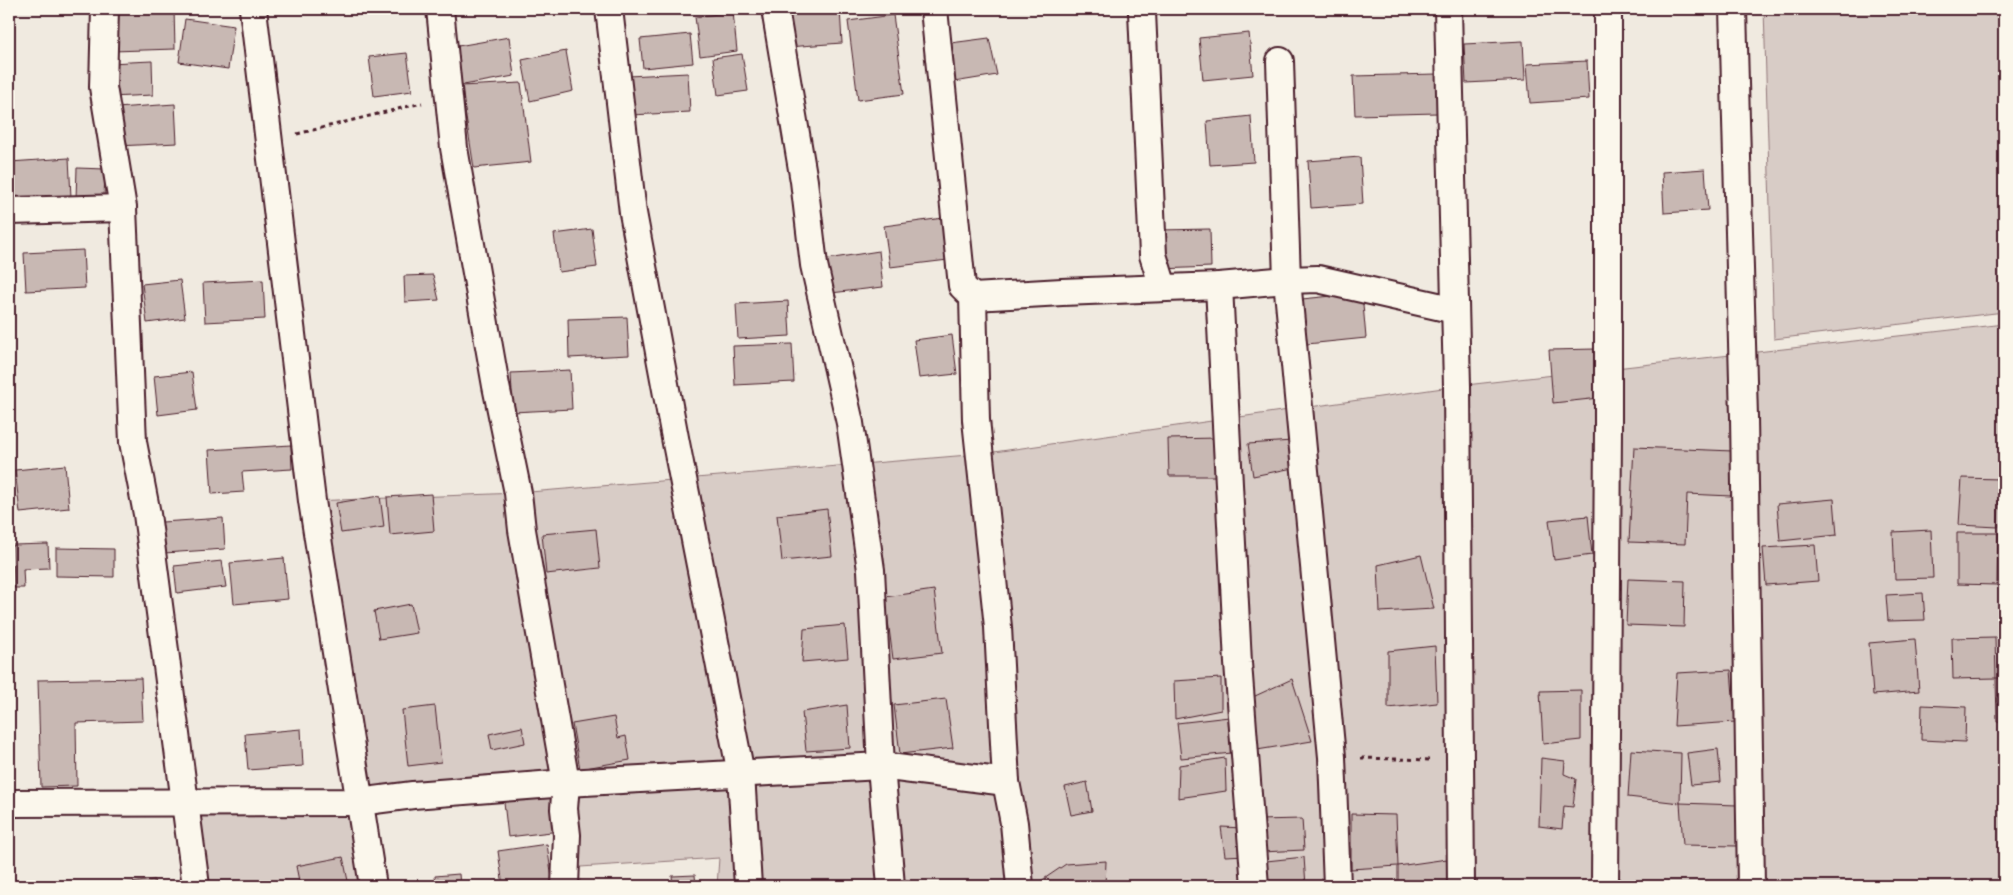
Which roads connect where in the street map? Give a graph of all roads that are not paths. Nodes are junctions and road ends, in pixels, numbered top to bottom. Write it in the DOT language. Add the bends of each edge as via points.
graph roads {
  1 [pos="105,9"];
  2 [pos="253,9"];
  3 [pos="440,9"];
  4 [pos="609,9"];
  5 [pos="775,9"];
  6 [pos="934,9"];
  7 [pos="1448,9"];
  8 [pos="1608,9"];
  9 [pos="1733,9"];
  10 [pos="1142,12"];
  11 [pos="1280,62"];
  12 [pos="122,208"];
  13 [pos="9,211"];
  14 [pos="1287,280"];
  15 [pos="1219,286"];
  16 [pos="1163,287"];
  17 [pos="973,298"];
  18 [pos="1455,310"];
  19 [pos="881,766"];
  20 [pos="741,774"];
  21 [pos="1006,782"];
  22 [pos="566,783"];
  23 [pos="360,802"];
  24 [pos="9,803"];
  25 [pos="185,803"];
  26 [pos="196,886"];
  27 [pos="373,886"];
  28 [pos="566,886"];
  29 [pos="748,886"];
  30 [pos="891,886"];
  31 [pos="1020,886"];
  32 [pos="1255,886"];
  33 [pos="1337,886"];
  34 [pos="1461,886"];
  35 [pos="1605,886"];
  36 [pos="1751,886"];
  1 -- 12 [label="street" via="103,87"];
  2 -- 23 [label="street" via="312,502"];
  3 -- 22 [label="street" via="454,148 518,494"];
  4 -- 20 [label="street" via="633,213"];
  5 -- 19 [label="street" via="804,181 814,264 850,423 871,570"];
  6 -- 17 [label="street" via="962,286"];
  7 -- 18 [label="street"];
  8 -- 35 [label="street"];
  9 -- 36 [label="street"];
  10 -- 16 [label="street" via="1153,255"];
  11 -- 14 [label="street"];
  12 -- 13 [label="street"];
  12 -- 25 [label="street" via="133,442 147,514"];
  14 -- 15 [label="street"];
  14 -- 18 [label="street" via="1318,279"];
  14 -- 33 [label="street" via="1332,757"];
  15 -- 16 [label="street"];
  15 -- 32 [label="street" via="1238,663"];
  16 -- 17 [label="street"];
  17 -- 21 [label="street" via="976,420 998,627"];
  18 -- 34 [label="street"];
  19 -- 20 [label="street"];
  19 -- 21 [label="street"];
  19 -- 30 [label="street"];
  20 -- 22 [label="street"];
  20 -- 29 [label="street"];
  21 -- 31 [label="street" via="1014,822"];
  22 -- 23 [label="street"];
  22 -- 28 [label="street"];
  23 -- 25 [label="street"];
  23 -- 27 [label="street"];
  24 -- 25 [label="street"];
  25 -- 26 [label="street"];
}
